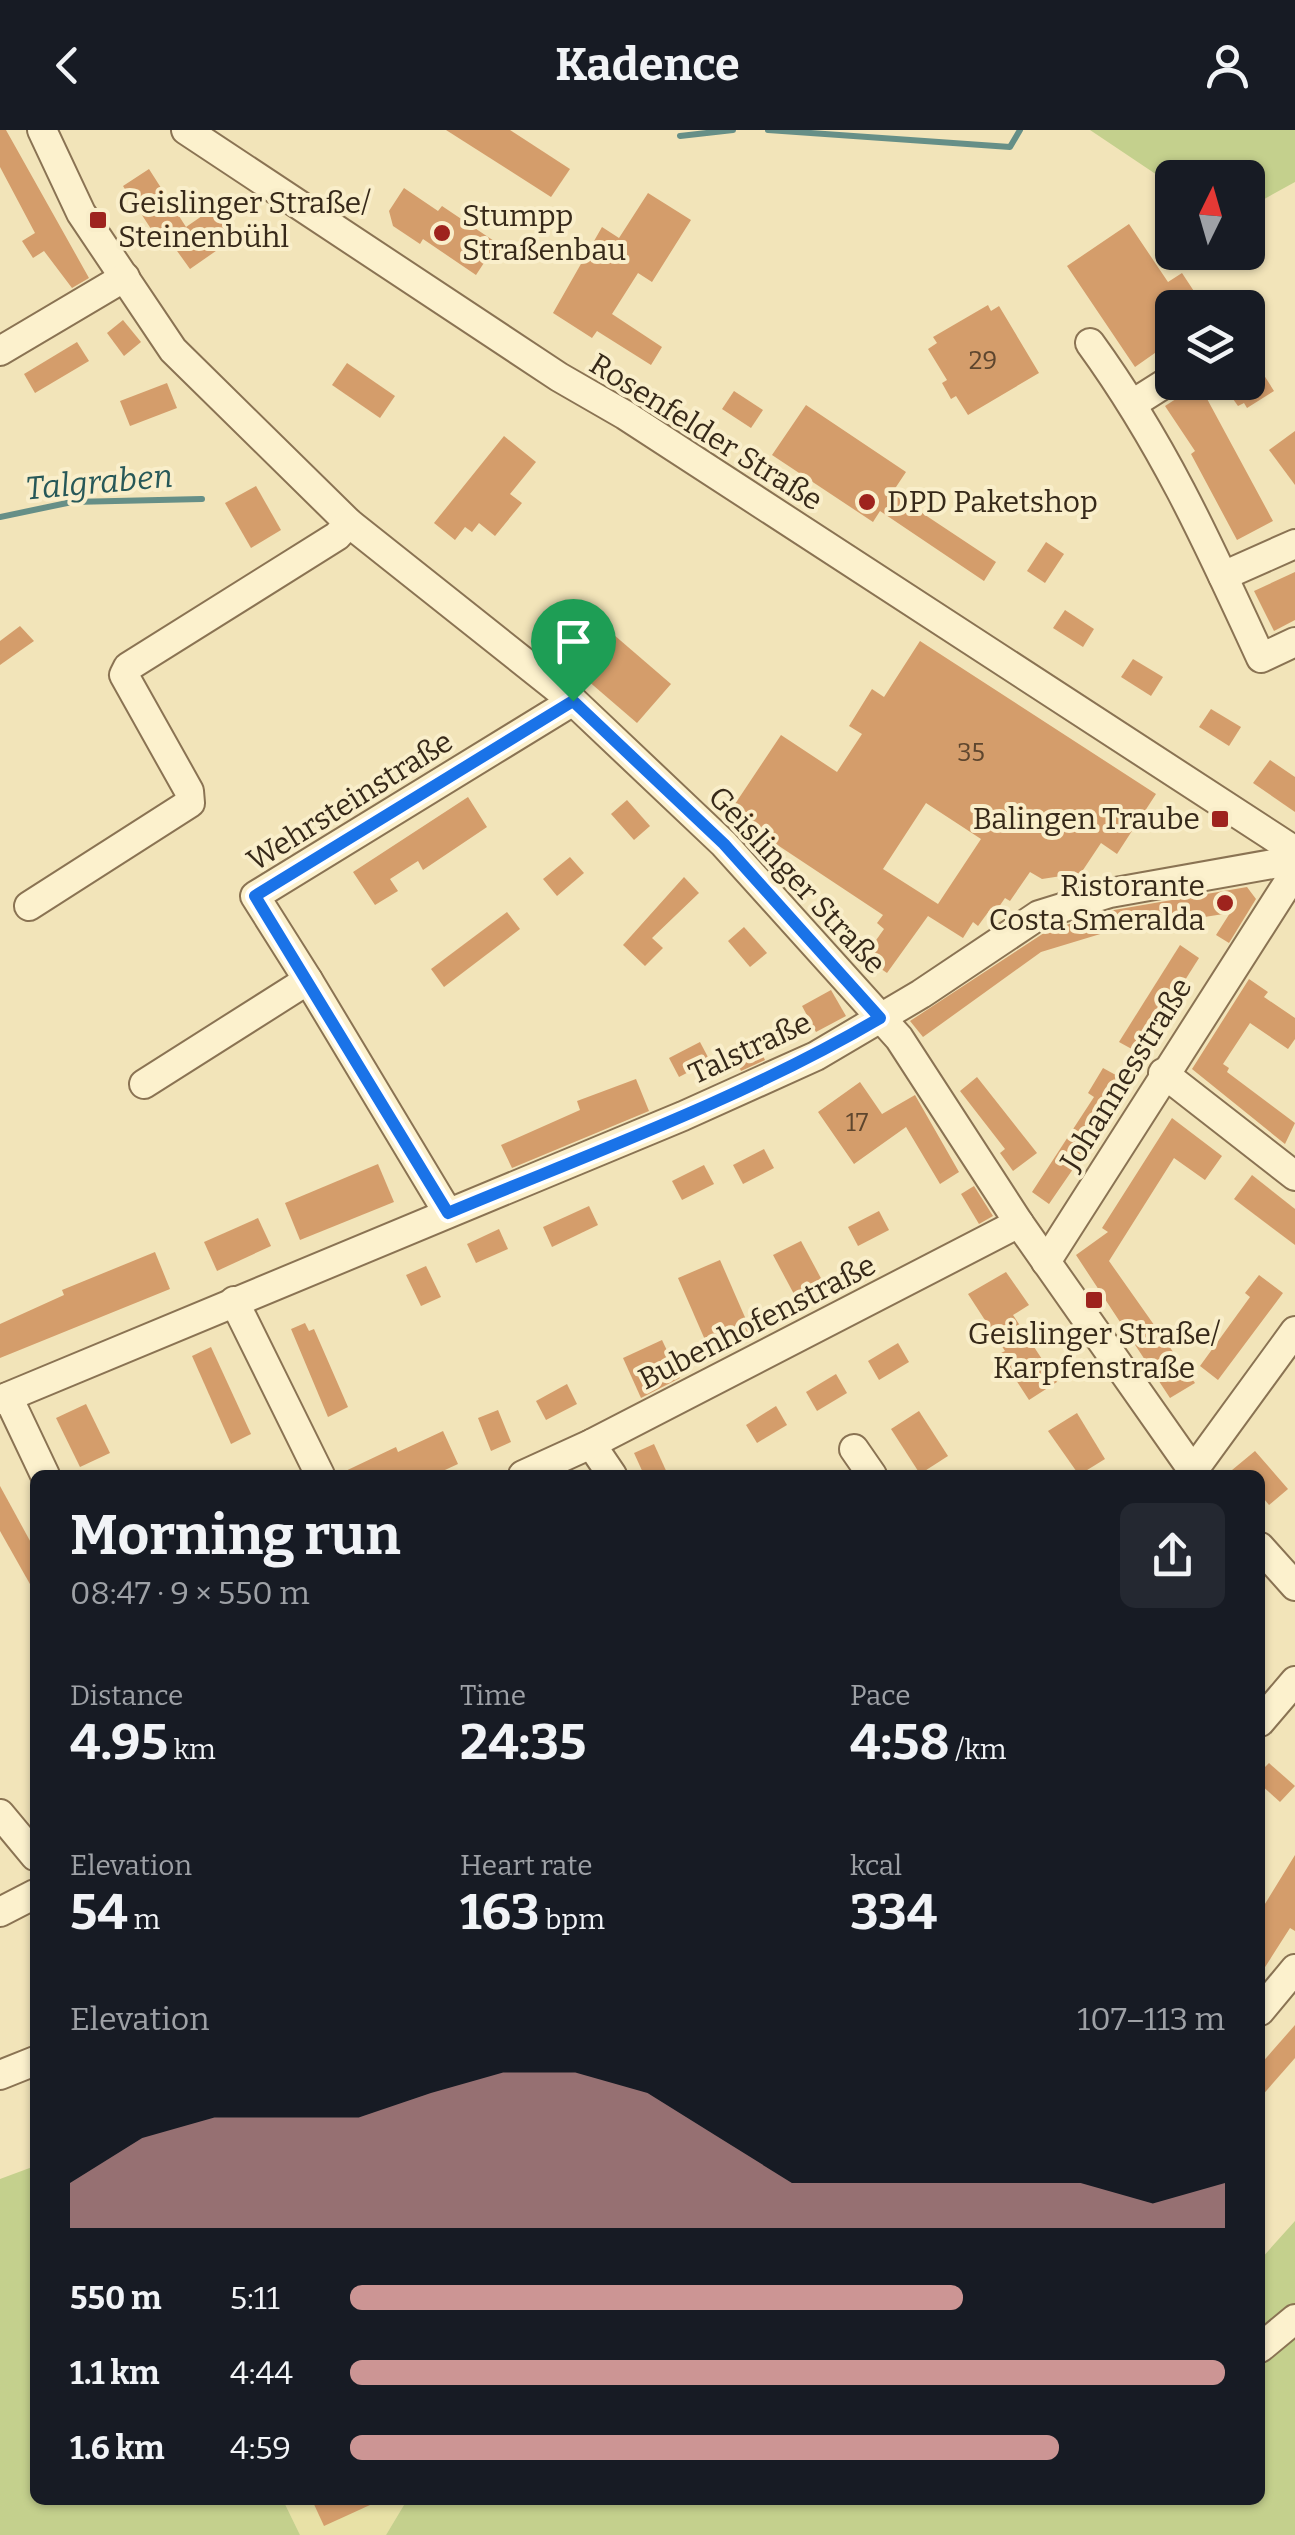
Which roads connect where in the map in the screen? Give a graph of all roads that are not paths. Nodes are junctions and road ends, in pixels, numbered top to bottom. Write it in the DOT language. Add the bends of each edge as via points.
graph roads {
  1 [pos="42,130"];
  2 [pos="186,130"];
  3 [pos="125,277"];
  4 [pos="1090,343"];
  5 [pos="0,351"];
  6 [pos="1155,390"];
  7 [pos="1134,403"];
  8 [pos="349,523"];
  9 [pos="1295,544"];
  10 [pos="1224,576"];
  11 [pos="1295,642"];
  12 [pos="573,701"];
  13 [pos="1295,851"];
  14 [pos="1295,860"];
  15 [pos="1295,872"];
  16 [pos="29,906"];
  17 [pos="308,980"];
  18 [pos="880,1018"];
  19 [pos="1162,1073"];
  20 [pos="144,1084"];
  21 [pos="1295,1176"];
  22 [pos="448,1213"];
  23 [pos="1018,1223"];
  24 [pos="1046,1262"];
  25 [pos="234,1301"];
  26 [pos="1295,1331"];
  27 [pos="4,1398"];
  28 [pos="592,1444"];
  29 [pos="854,1450"];
  30 [pos="42,1470"];
  31 [pos="318,1470"];
  32 [pos="534,1470"];
  33 [pos="609,1470"];
  34 [pos="868,1470"];
  35 [pos="1190,1470"];
  36 [pos="1196,1470"];
  37 [pos="1265,1553"];
  38 [pos="1295,1586"];
  39 [pos="1295,1680"];
  40 [pos="1265,1716"];
  41 [pos="0,1814"];
  42 [pos="30,1850"];
  43 [pos="30,1897"];
  44 [pos="0,1912"];
  45 [pos="1295,1970"];
  46 [pos="1265,2005"];
  47 [pos="30,2063"];
  48 [pos="0,2075"];
  49 [pos="1295,2319"];
  50 [pos="1265,2344"];
  1 -- 3 [label="street, Geislinger Straße" via="81,213"];
  2 -- 13 [label="street, Rosenfelder Straße"];
  3 -- 5 [label="street"];
  3 -- 8 [label="street, Geislinger Straße" via="173,350"];
  4 -- 7 [label="street"];
  6 -- 7 [label="street"];
  7 -- 10 [label="street"];
  8 -- 12 [label="street, Geislinger Straße"];
  8 -- 16 [label="street" via="128,668 124,675 190,803"];
  9 -- 10 [label="street"];
  10 -- 11 [label="street" via="1262,658"];
  12 -- 17 [label="street, Wehrsteinstraße" via="255,896"];
  12 -- 18 [label="street, Geislinger Straße" via="724,844"];
  14 -- 18 [label="street, Talstraße" via="1067,904 1039,915"];
  15 -- 19 [label="street, Johannesstraße"];
  17 -- 20 [label="street"];
  17 -- 22 [label="street"];
  18 -- 22 [label="street, Talstraße" via="816,1056"];
  18 -- 23 [label="street, Geislinger Straße"];
  19 -- 21 [label="street"];
  19 -- 24 [label="street, Johannesstraße"];
  22 -- 25 [label="street, Talstraße"];
  23 -- 24 [label="street, Geislinger Straße"];
  23 -- 28 [label="street, Bubenhofenstraße"];
  24 -- 35 [label="street, Geislinger Straße"];
  25 -- 27 [label="street, Talstraße"];
  25 -- 31 [label="street"];
  26 -- 36 [label="street"];
  27 -- 30 [label="street"];
  28 -- 32 [label="street, Bubenhofenstraße"];
  28 -- 33 [label="street"];
  29 -- 34 [label="street"];
  37 -- 38 [label="street"];
  39 -- 40 [label="street"];
  41 -- 42 [label="street"];
  43 -- 44 [label="street"];
  45 -- 46 [label="street"];
  47 -- 48 [label="street"];
  49 -- 50 [label="street"];
}
